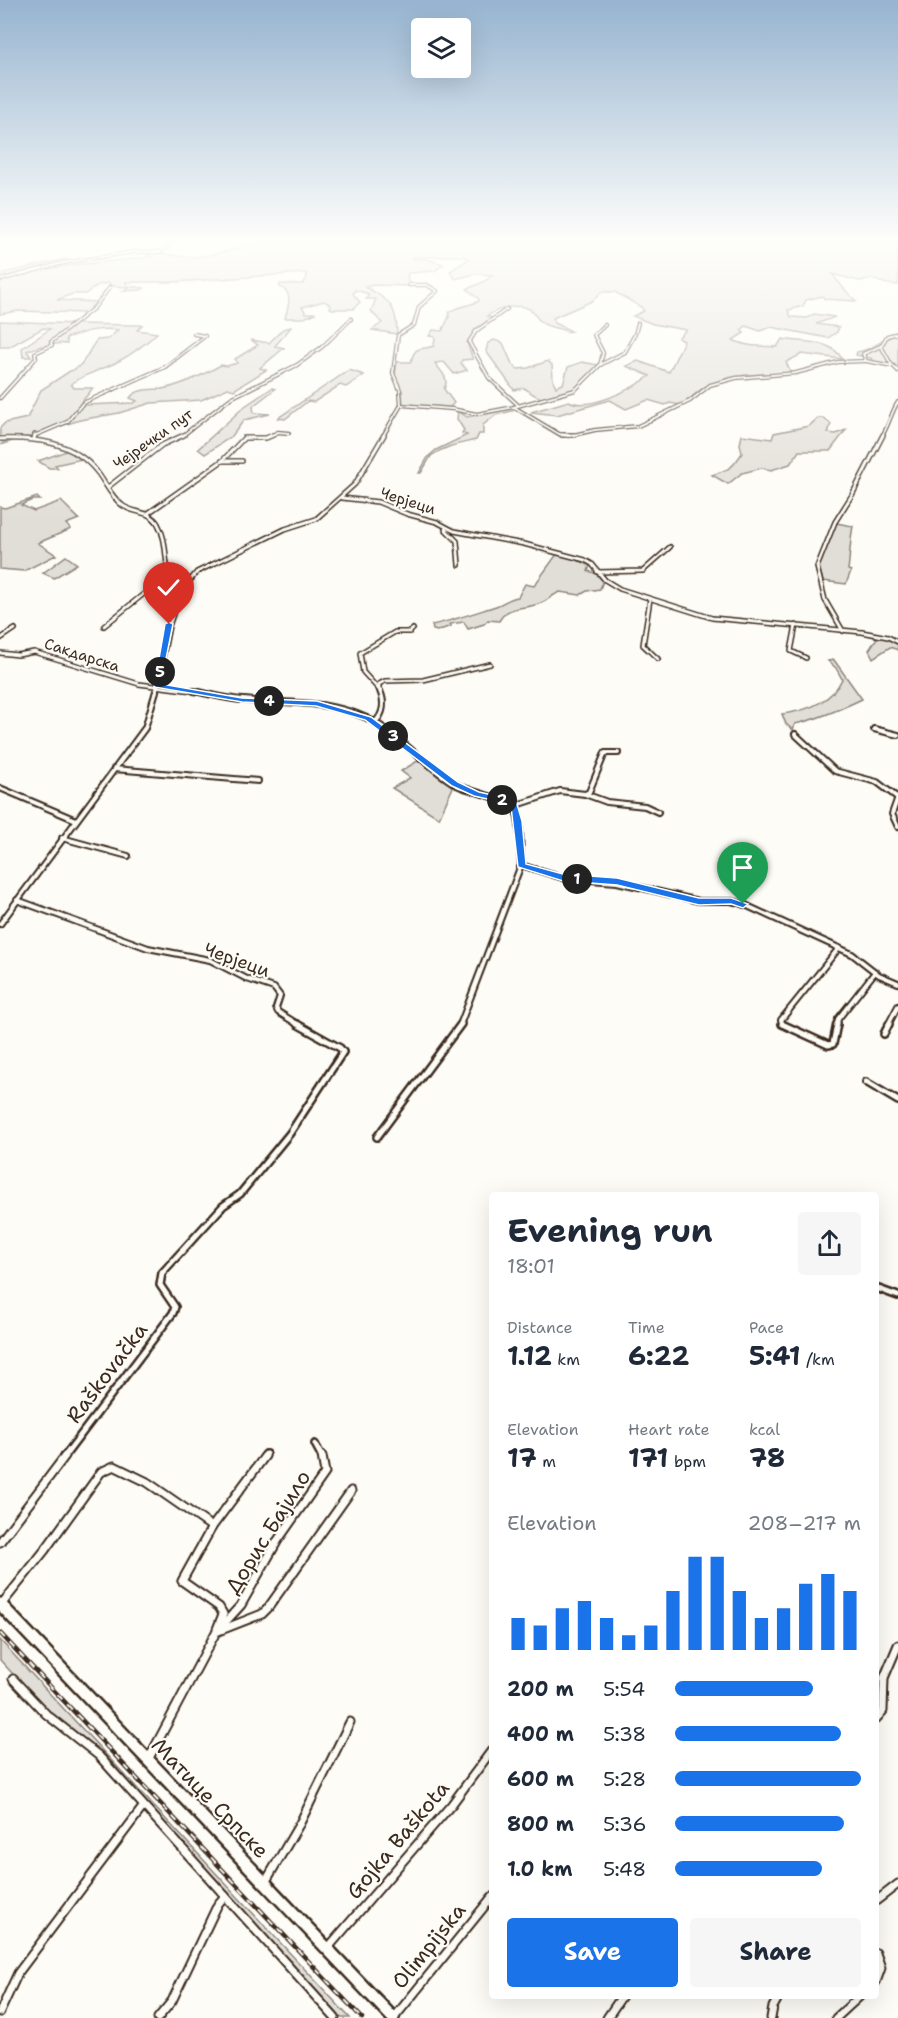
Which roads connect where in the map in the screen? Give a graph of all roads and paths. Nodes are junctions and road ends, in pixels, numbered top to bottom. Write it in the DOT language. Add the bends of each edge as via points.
graph roads {
  1 [pos="65,332"];
  2 [pos="337,332"];
  3 [pos="403,332"];
  4 [pos="475,332"];
  5 [pos="597,332"];
  6 [pos="636,332"];
  7 [pos="898,333"];
  8 [pos="194,334"];
  9 [pos="881,346"];
  10 [pos="866,361"];
  11 [pos="600,365"];
  12 [pos="892,365"];
  13 [pos="898,371"];
  14 [pos="0,398"];
  15 [pos="898,402"];
  16 [pos="401,405"];
  17 [pos="518,405"];
  18 [pos="514,407"];
  19 [pos="289,433"];
  20 [pos="0,439"];
  21 [pos="34,439"];
  22 [pos="222,461"];
  23 [pos="242,461"];
  24 [pos="108,487"];
  25 [pos="342,498"];
  26 [pos="147,514"];
  27 [pos="441,524"];
  28 [pos="670,547"];
  29 [pos="459,565"];
  30 [pos="597,572"];
  31 [pos="168,578"];
  32 [pos="180,593"];
  33 [pos="650,599"];
  34 [pos="796,625"];
  35 [pos="104,626"];
  36 [pos="15,628"];
  37 [pos="413,629"];
  38 [pos="843,631"];
  39 [pos="0,639"];
  40 [pos="898,642"];
  41 [pos="0,653"];
  42 [pos="657,658"];
  43 [pos="806,658"];
  44 [pos="490,664"];
  45 [pos="157,686"];
  46 [pos="380,688"];
  47 [pos="375,723"];
  48 [pos="874,729"];
  49 [pos="795,735"];
  50 [pos="898,735"];
  51 [pos="618,753"];
  52 [pos="114,769"];
  53 [pos="258,781"];
  54 [pos="0,788"];
  55 [pos="585,794"];
  56 [pos="898,798"];
  57 [pos="514,806"];
  58 [pos="658,812"];
  59 [pos="76,820"];
  60 [pos="898,827"];
  61 [pos="62,838"];
  62 [pos="128,856"];
  63 [pos="521,865"];
  64 [pos="17,900"];
  65 [pos="0,924"];
  66 [pos="839,948"];
  67 [pos="875,972"];
  68 [pos="898,983"];
  69 [pos="898,1006"];
  70 [pos="884,1034"];
  71 [pos="866,1082"];
  72 [pos="898,1101"];
  73 [pos="377,1137"];
  74 [pos="207,1224"];
  75 [pos="879,1289"];
  76 [pos="898,1296"];
  77 [pos="315,1444"];
  78 [pos="266,1454"];
  79 [pos="351,1491"];
  80 [pos="213,1527"];
  81 [pos="0,1542"];
  82 [pos="1,1605"];
  83 [pos="216,1632"];
  84 [pos="898,1646"];
  85 [pos="13,1679"];
  86 [pos="879,1716"];
  87 [pos="350,1722"];
  88 [pos="489,1754"];
  89 [pos="148,1761"];
  90 [pos="143,1807"];
  91 [pos="264,1883"];
  92 [pos="898,1884"];
  93 [pos="225,1896"];
  94 [pos="879,1899"];
  95 [pos="489,1901"];
  96 [pos="327,1949"];
  97 [pos="879,1961"];
  98 [pos="879,1978"];
  99 [pos="620,1999"];
  100 [pos="777,1999"];
  101 [pos="857,1999"];
  102 [pos="0,2012"];
  103 [pos="158,2018"];
  104 [pos="336,2018"];
  105 [pos="394,2018"];
  106 [pos="606,2018"];
  107 [pos="771,2018"];
  108 [pos="836,2018"];
  1 -- 14 [label="street" via="52,345 35,353 36,358"];
  2 -- 24 [label="street, Чејречки пут" via="297,365 231,398"];
  3 -- 16 [label="street" via="398,335 393,373"];
  4 -- 17 [label="street" via="469,342 477,363"];
  5 -- 11 [label="street" via="594,335 603,353"];
  6 -- 11 [label="street" via="625,352"];
  7 -- 9 [label="street" via="887,336"];
  8 -- 21 [label="street" via="205,336 175,360 83,403 68,421 37,433"];
  9 -- 10 [label="street" via="863,354"];
  9 -- 12 [label="street"];
  10 -- 12 [label="street"];
  10 -- 18 [label="street" via="736,378 710,386 690,401 638,426 569,436"];
  11 -- 17 [label="street" via="575,390"];
  12 -- 13 [label="street"];
  15 -- 38 [label="street" via="835,522 817,567 825,600"];
  16 -- 18 [label="street" via="474,414"];
  16 -- 25 [label="street" via="358,481"];
  17 -- 18 [label="street"];
  19 -- 22 [label="street" via="244,438"];
  20 -- 21 [label="street, Чејречки пут"];
  21 -- 24 [label="street, Чејречки пут" via="66,447 92,466"];
  22 -- 23 [label="street"];
  22 -- 26 [label="street"];
  24 -- 26 [label="street, Чејречки пут" via="121,504"];
  25 -- 27 [label="street, Черјеци" via="378,502"];
  25 -- 32 [label="street" via="310,522 285,529 205,567 191,576"];
  26 -- 31 [label="street" via="157,522 164,541"];
  27 -- 29 [label="street, Черјеци" via="457,541"];
  27 -- 30 [label="street, Черјеци" via="459,533 585,560"];
  28 -- 30 [label="street" via="643,571"];
  30 -- 33 [label="street, Черјеци" via="620,589"];
  31 -- 32 [label="street"];
  31 -- 35 [label="street"];
  32 -- 45 [label="street" via="169,624"];
  33 -- 34 [label="street, Черјеци" via="722,620"];
  33 -- 42 [label="street" via="643,645"];
  34 -- 38 [label="street, Черјеци"];
  34 -- 43 [label="street" via="791,651"];
  36 -- 39 [label="street"];
  37 -- 46 [label="street" via="395,632 360,653 363,674"];
  38 -- 40 [label="street, Черјеци" via="882,635"];
  41 -- 45 [label="street, Сакдарска" via="34,652 128,682"];
  44 -- 46 [label="street" via="423,680 385,681 379,684"];
  45 -- 47 [label="street" via="242,700 317,704"];
  45 -- 52 [label="street" via="145,728"];
  46 -- 47 [label="street" via="383,713"];
  47 -- 57 [label="street" via="455,784"];
  48 -- 50 [label="street"];
  49 -- 56 [label="street" via="835,771 877,782"];
  51 -- 55 [label="street" via="605,753"];
  52 -- 53 [label="street"];
  52 -- 59 [label="street"];
  54 -- 59 [label="street"];
  55 -- 57 [label="street" via="560,791"];
  55 -- 58 [label="street"];
  56 -- 60 [label="street" via="892,814"];
  57 -- 63 [label="street"];
  59 -- 61 [label="street"];
  61 -- 62 [label="street"];
  61 -- 64 [label="street"];
  63 -- 66 [label="street" via="563,878 617,882 699,901 743,904"];
  63 -- 73 [label="street" via="469,1011"];
  64 -- 65 [label="street"];
  64 -- 74 [label="street, Черјеци" via="148,948 210,960 274,988 280,996 278,1011 340,1048 342,1055 290,1133 240,1194"];
  66 -- 67 [label="street"];
  66 -- 67 [label="street" via="781,1020 783,1025 833,1044 837,1019"];
  67 -- 68 [label="street"];
  69 -- 70 [label="street"];
  71 -- 72 [label="street"];
  74 -- 81 [label="street, Raškovačka" via="162,1273 160,1285 175,1307 173,1313"];
  75 -- 76 [label="street"];
  77 -- 83 [label="street, Дорис Бајило" via="324,1460 325,1473 263,1564 245,1601"];
  78 -- 80 [label="street, Дорис Бајило"];
  79 -- 83 [label="street, Дорис Бајило" via="268,1608"];
  80 -- 82 [label="street" via="147,1482 109,1467 101,1472"];
  80 -- 83 [label="street, Дорис Бајило" via="182,1581 219,1607 223,1614"];
  82 -- 89 [label="main road, Матице Српске"];
  83 -- 89 [label="street, Дорис Бајило"];
  84 -- 86 [label="street" via="884,1678 883,1711"];
  85 -- 90 [label="street" via="46,1714 99,1756"];
  87 -- 91 [label="street" via="315,1796"];
  88 -- 96 [label="street, Gojka Baškota" via="452,1804"];
  89 -- 91 [label="main road, Матице Српске"];
  90 -- 93 [label="street"];
  90 -- 102 [label="street" via="18,1973"];
  91 -- 96 [label="main road, Матице Српске"];
  92 -- 94 [label="street"];
  93 -- 103 [label="street" via="172,2001"];
  93 -- 104 [label="street"];
  95 -- 105 [label="street, Olimpijska"];
  96 -- 105 [label="main road, Матице Српске"];
  97 -- 98 [label="street"];
  99 -- 106 [label="street"];
  100 -- 107 [label="street"];
  101 -- 108 [label="street"];
}
